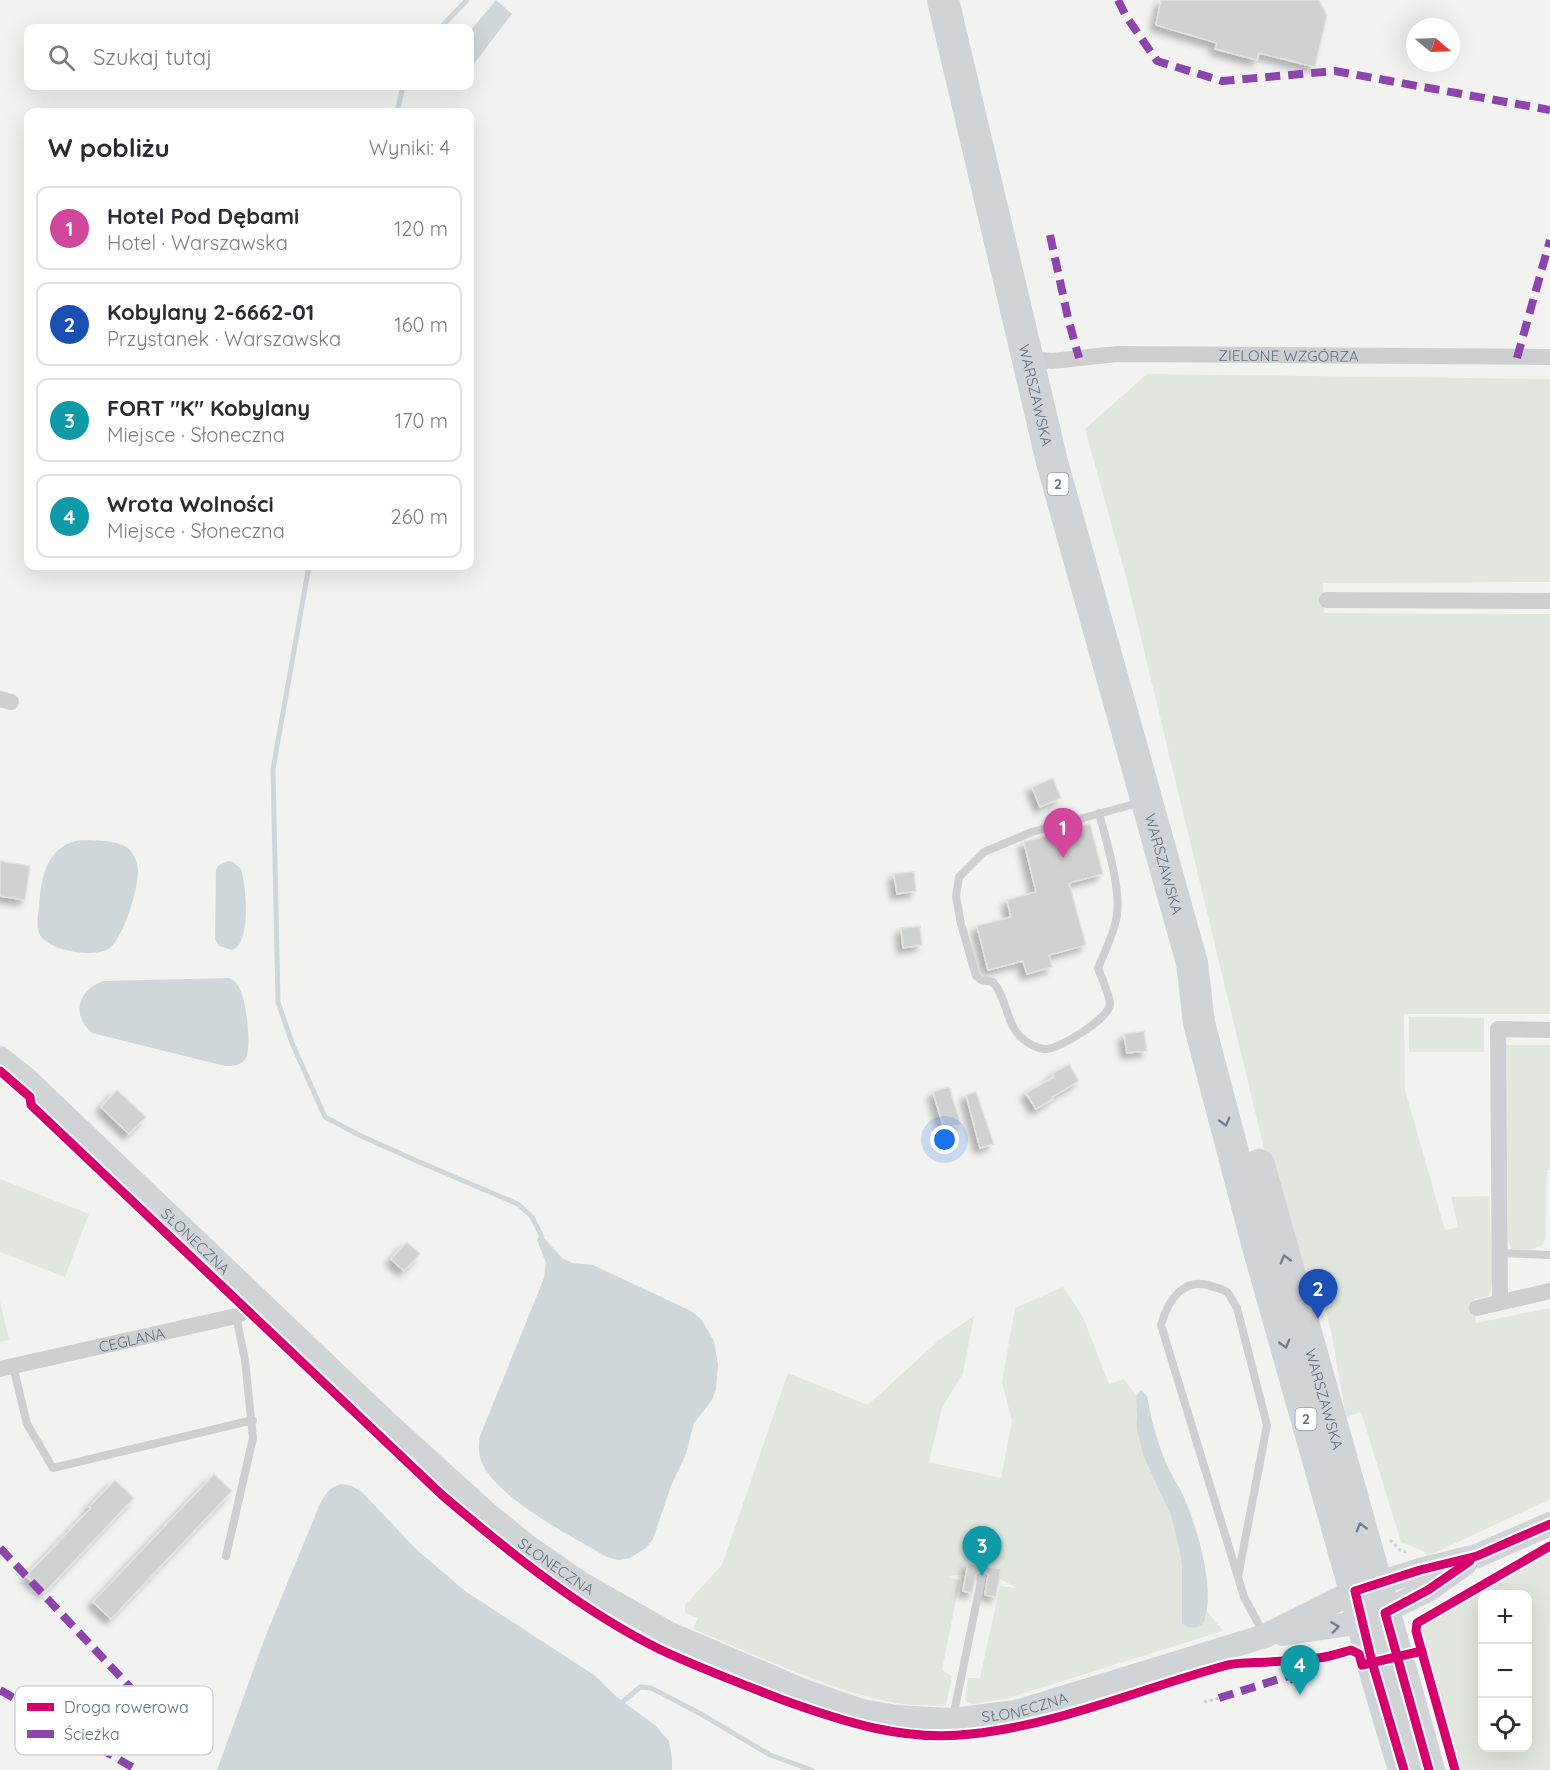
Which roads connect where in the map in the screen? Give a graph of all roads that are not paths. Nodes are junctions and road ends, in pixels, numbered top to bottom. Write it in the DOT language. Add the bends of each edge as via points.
graph roads {
  1 [pos="943,0"];
  2 [pos="1550,357"];
  3 [pos="1028,359"];
  4 [pos="1327,600"];
  5 [pos="1550,601"];
  6 [pos="1148,801"];
  7 [pos="1100,813"];
  8 [pos="1550,1030"];
  9 [pos="0,1058"];
  10 [pos="1499,1253"];
  11 [pos="1550,1255"];
  12 [pos="1550,1291"];
  13 [pos="257,1299"];
  14 [pos="1500,1302"];
  15 [pos="1477,1308"];
  16 [pos="236,1316"];
  17 [pos="7,1368"];
  18 [pos="253,1420"];
  19 [pos="1550,1524"];
  20 [pos="226,1556"];
  21 [pos="982,1576"];
  22 [pos="1238,1576"];
  23 [pos="1366,1612"];
  24 [pos="1265,1636"];
  25 [pos="952,1720"];
  26 [pos="1404,1770"];
  27 [pos="1429,1770"];
  1 -- 3 [label="highway, WARSZAWSKA / 2"];
  2 -- 3 [label="street, ZIELONE WZGÓRZA" via="1117,354 1052,361"];
  3 -- 6 [label="highway, WARSZAWSKA / 2" via="1055,473"];
  4 -- 5 [label="street"];
  6 -- 7 [label="lane"];
  6 -- 23 [label="highway, WARSZAWSKA / 2" via="1192,963 1199,1023 1258,1247"];
  7 -- 7 [label="lane" via="1032,832 984,852 958,877 959,915 976,976 999,988 1017,1033 1044,1049 1060,1046 1106,1016 1110,1004 1098,968 1118,913"];
  8 -- 10 [label="street" via="1498,1029"];
  9 -- 13 [label="street, SŁONECZNA"];
  10 -- 11 [label="lane"];
  10 -- 14 [label="street"];
  12 -- 14 [label="street"];
  13 -- 16 [label="street, CEGLANA"];
  13 -- 25 [label="street, SŁONECZNA" via="485,1512 527,1546 618,1606 695,1646 862,1711"];
  14 -- 15 [label="street"];
  16 -- 17 [label="street, CEGLANA"];
  16 -- 18 [label="lane"];
  17 -- 18 [label="lane" via="27,1424 53,1468"];
  18 -- 20 [label="lane" via="253,1438"];
  19 -- 23 [label="street" via="1477,1556 1428,1590"];
  21 -- 25 [label="lane"];
  22 -- 22 [label="lane" via="1267,1425 1237,1308 1227,1293 1202,1283 1186,1287 1176,1295 1165,1310 1161,1326"];
  22 -- 24 [label="lane" via="1244,1597"];
  23 -- 24 [label="street, SŁONECZNA"];
  24 -- 23 [label="street, SŁONECZNA, one-way" via="1341,1627"];
  23 -- 26 [label="highway, WARSZAWSKA / 2" via="1372,1662"];
  23 -- 27 [label="highway, WARSZAWSKA / 2"];
  24 -- 25 [label="street, SŁONECZNA" via="1016,1712"];
}
